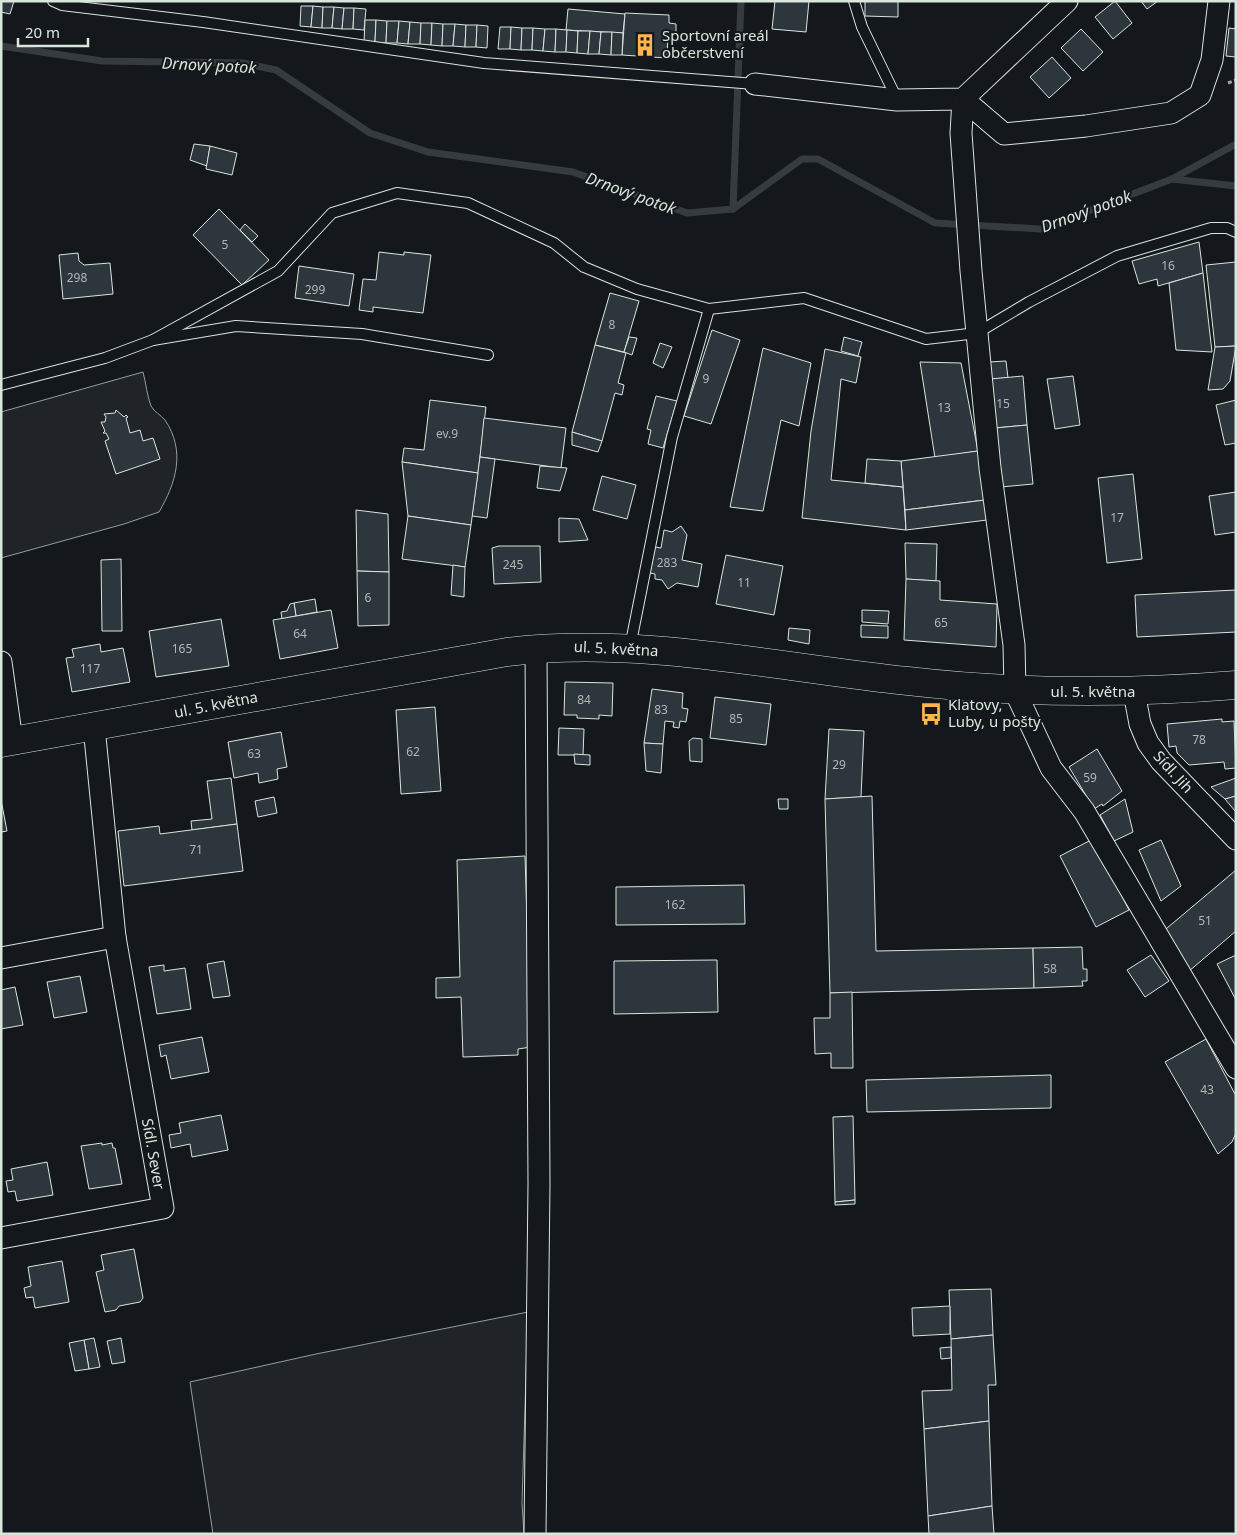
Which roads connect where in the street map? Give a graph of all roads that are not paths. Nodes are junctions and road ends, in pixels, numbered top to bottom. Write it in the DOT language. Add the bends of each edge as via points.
graph roads {
  1 [pos="54,1"];
  2 [pos="854,1"];
  3 [pos="1067,1"];
  4 [pos="1219,1"];
  5 [pos="756,84"];
  6 [pos="963,98"];
  7 [pos="898,100"];
  8 [pos="1236,232"];
  9 [pos="709,309"];
  10 [pos="977,333"];
  11 [pos="153,340"];
  12 [pos="488,354"];
  13 [pos="1,385"];
  14 [pos="630,647"];
  15 [pos="536,648"];
  16 [pos="1,662"];
  17 [pos="1236,685"];
  18 [pos="1015,691"];
  19 [pos="1134,692"];
  20 [pos="94,727"];
  21 [pos="6,742"];
  22 [pos="1236,839"];
  23 [pos="115,937"];
  24 [pos="1,958"];
  25 [pos="1236,1068"];
  26 [pos="1,1238"];
  27 [pos="535,1534"];
  1 -- 5 [label="lane" via="62,5 484,63"];
  2 -- 7 [label="lane" via="862,27"];
  3 -- 6 [label="street"];
  4 -- 6 [label="street" via="1212,60 1200,94 1171,114 1004,134"];
  5 -- 7 [label="street"];
  6 -- 7 [label="street"];
  6 -- 10 [label="street" via="963,186"];
  8 -- 10 [label="lane" via="1227,228 1204,230 1117,256"];
  9 -- 10 [label="lane" via="804,298 926,339"];
  9 -- 11 [label="lane" via="637,289 584,267 554,243 468,203 397,193 332,212 278,271"];
  9 -- 14 [label="lane" via="672,437"];
  10 -- 18 [label="street" via="990,468 1014,645"];
  11 -- 12 [label="lane" via="236,326 362,334"];
  11 -- 13 [label="lane" via="105,358"];
  14 -- 15 [label="street, ul. 5. května"];
  14 -- 18 [label="street, ul. 5. května"];
  15 -- 20 [label="street, ul. 5. května"];
  15 -- 27 [label="street" via="539,1184"];
  16 -- 21 [label="street"];
  17 -- 19 [label="street, ul. 5. května"];
  18 -- 19 [label="street, ul. 5. května"];
  18 -- 25 [label="street" via="1051,768 1084,811"];
  19 -- 22 [label="street, Sídl. Jih" via="1140,724 1148,744"];
  20 -- 21 [label="street, ul. 5. května"];
  20 -- 23 [label="street, Sídl. Sever"];
  23 -- 24 [label="street"];
  23 -- 26 [label="street, Sídl. Sever" via="163,1208"];
}
